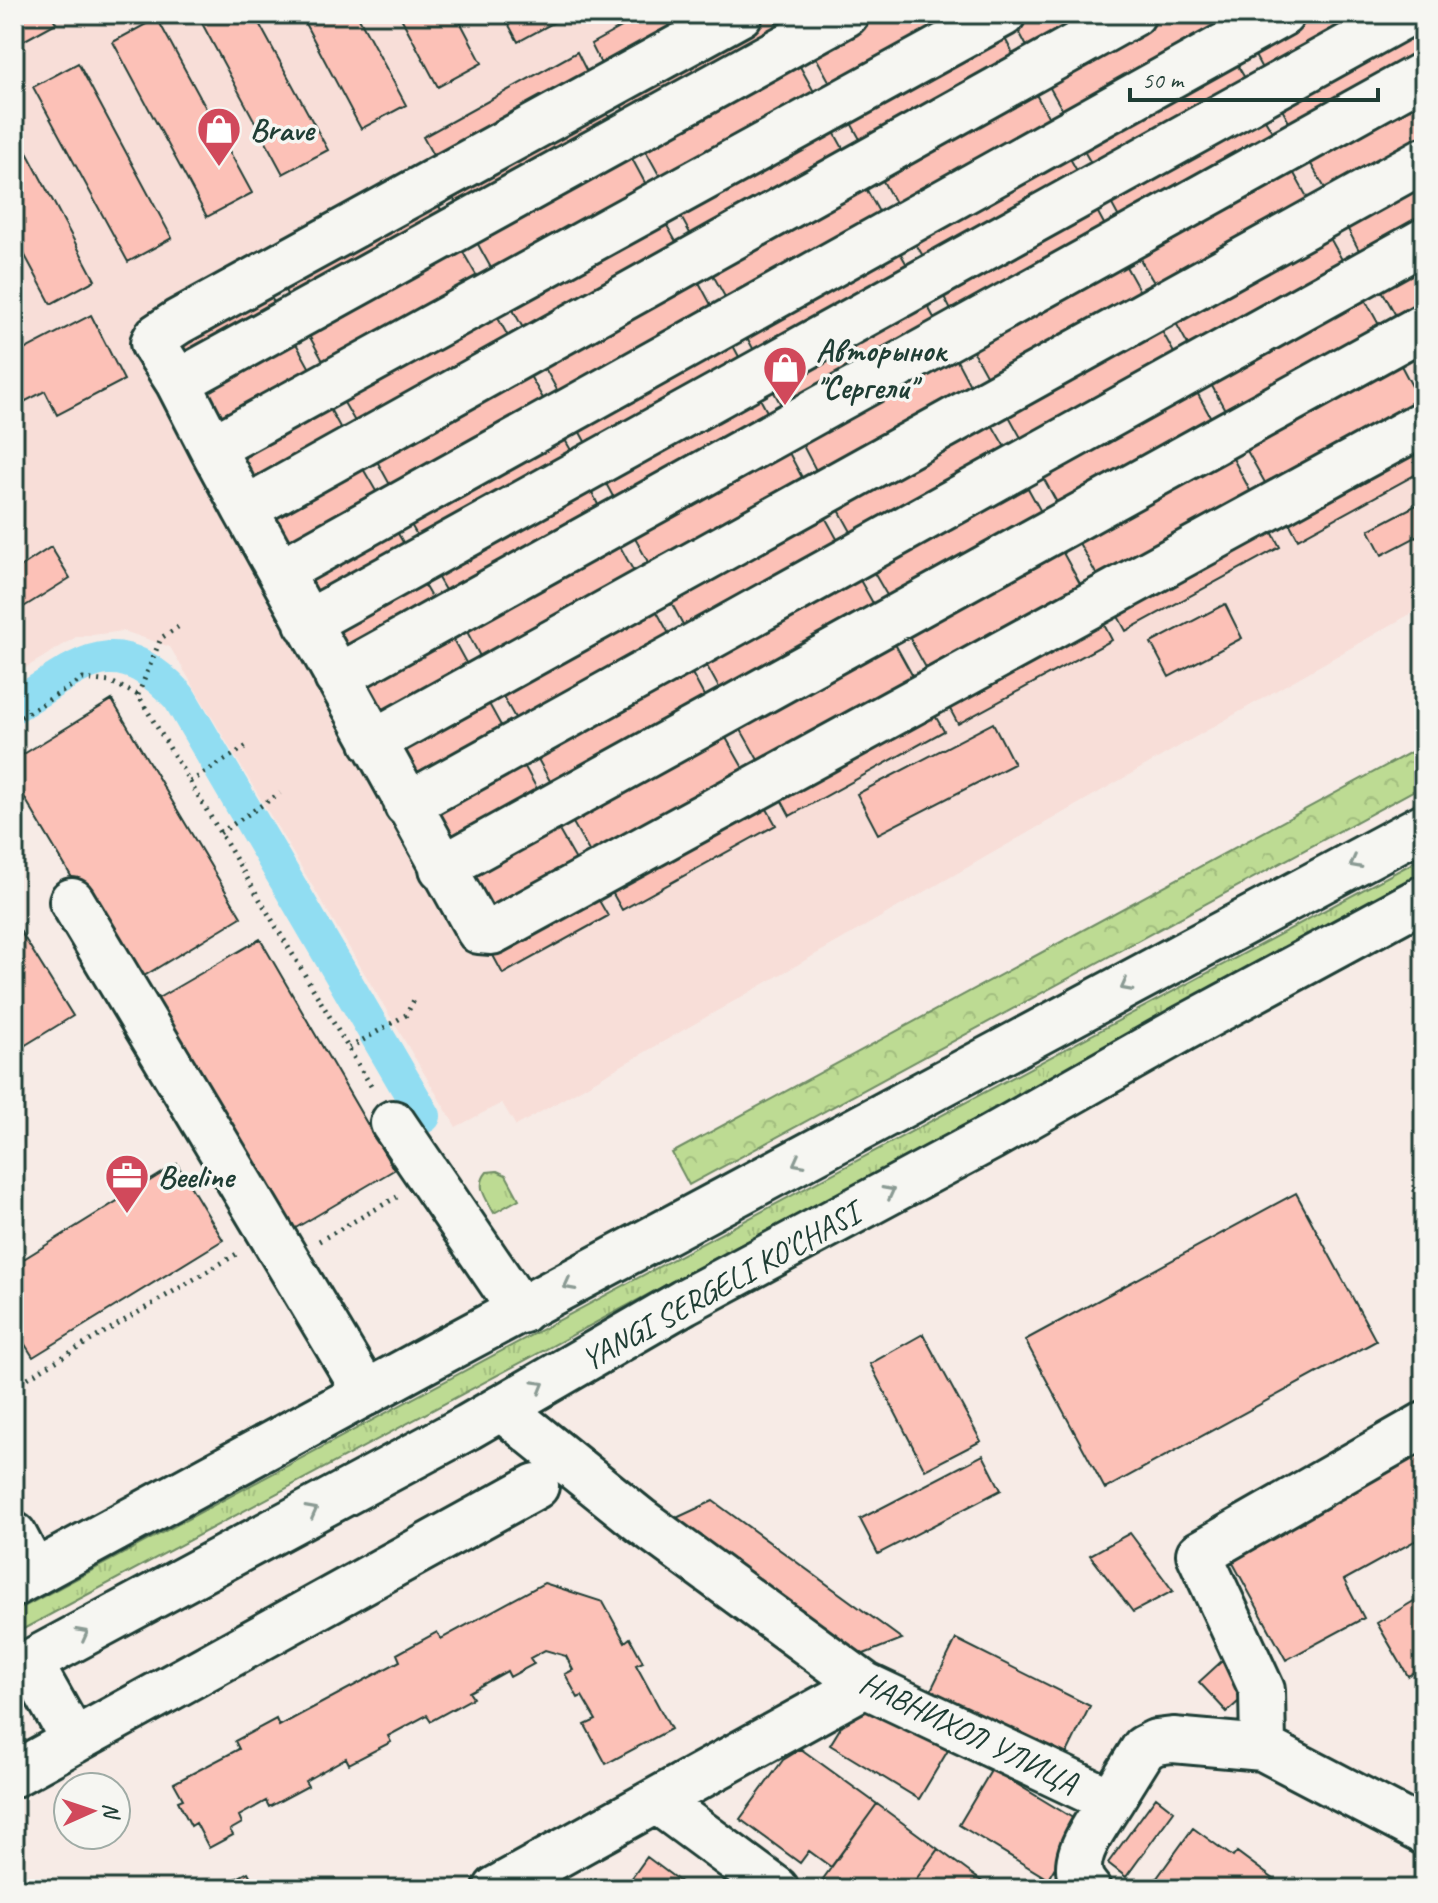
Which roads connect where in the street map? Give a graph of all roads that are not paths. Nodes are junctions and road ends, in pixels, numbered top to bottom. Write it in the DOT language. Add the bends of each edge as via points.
graph roads {
  1 [pos="740,14"];
  2 [pos="846,14"];
  3 [pos="1003,14"];
  4 [pos="1133,14"];
  5 [pos="1282,14"];
  6 [pos="1407,14"];
  7 [pos="1424,74"];
  8 [pos="1424,160"];
  9 [pos="1424,241"];
  10 [pos="1424,326"];
  11 [pos="178,382"];
  12 [pos="1424,423"];
  13 [pos="212,448"];
  14 [pos="245,509"];
  15 [pos="280,572"];
  16 [pos="307,623"];
  17 [pos="337,677"];
  18 [pos="373,742"];
  19 [pos="407,805"];
  20 [pos="1424,826"];
  21 [pos="442,868"];
  22 [pos="1424,898"];
  23 [pos="72,901"];
  24 [pos="393,1123"];
  25 [pos="521,1311"];
  26 [pos="366,1393"];
  27 [pos="501,1408"];
  28 [pos="1424,1425"];
  29 [pos="536,1486"];
  30 [pos="14,1535"];
  31 [pos="24,1578"];
  32 [pos="22,1667"];
  33 [pos="865,1685"];
  34 [pos="74,1741"];
  35 [pos="1263,1748"];
  36 [pos="14,1774"];
  37 [pos="657,1801"];
  38 [pos="1111,1801"];
  39 [pos="1424,1832"];
  40 [pos="496,1889"];
  41 [pos="776,1889"];
  42 [pos="1088,1889"];
  1 -- 11 [label="main road" via="178,322 153,343"];
  2 -- 11 [label="main road"];
  3 -- 13 [label="main road"];
  4 -- 14 [label="main road"];
  5 -- 15 [label="main road"];
  6 -- 16 [label="main road"];
  7 -- 17 [label="main road"];
  8 -- 18 [label="main road"];
  9 -- 19 [label="main road"];
  10 -- 21 [label="main road"];
  11 -- 13 [label="main road"];
  12 -- 21 [label="main road" via="492,932 479,931"];
  13 -- 14 [label="main road"];
  14 -- 15 [label="main road"];
  15 -- 16 [label="main road"];
  16 -- 17 [label="main road"];
  17 -- 18 [label="main road"];
  18 -- 19 [label="main road"];
  19 -- 21 [label="main road"];
  20 -- 25 [label="main road, one-way"];
  27 -- 22 [label="main road, YANGI SERGELI KO'CHASI, one-way" via="684,1302"];
  23 -- 26 [label="main road"];
  24 -- 25 [label="main road"];
  25 -- 26 [label="main road"];
  26 -- 31 [label="main road"];
  32 -- 27 [label="main road, YANGI SERGELI KO'CHASI, one-way"];
  27 -- 33 [label="main road, НАВНИХОЛ УЛИЦА" via="641,1521"];
  28 -- 35 [label="main road" via="1199,1554 1262,1690"];
  29 -- 34 [label="main road"];
  30 -- 31 [label="main road"];
  32 -- 34 [label="main road"];
  33 -- 37 [label="main road"];
  33 -- 38 [label="main road, НАВНИХОЛ УЛИЦА"];
  34 -- 36 [label="main road"];
  35 -- 38 [label="main road, НАВНИХОЛ УЛИЦА" via="1156,1742 1144,1748"];
  35 -- 39 [label="main road, НАВНИХОЛ УЛИЦА"];
  37 -- 40 [label="main road"];
  37 -- 41 [label="main road"];
  38 -- 42 [label="main road" via="1081,1853 1081,1882"];
}
